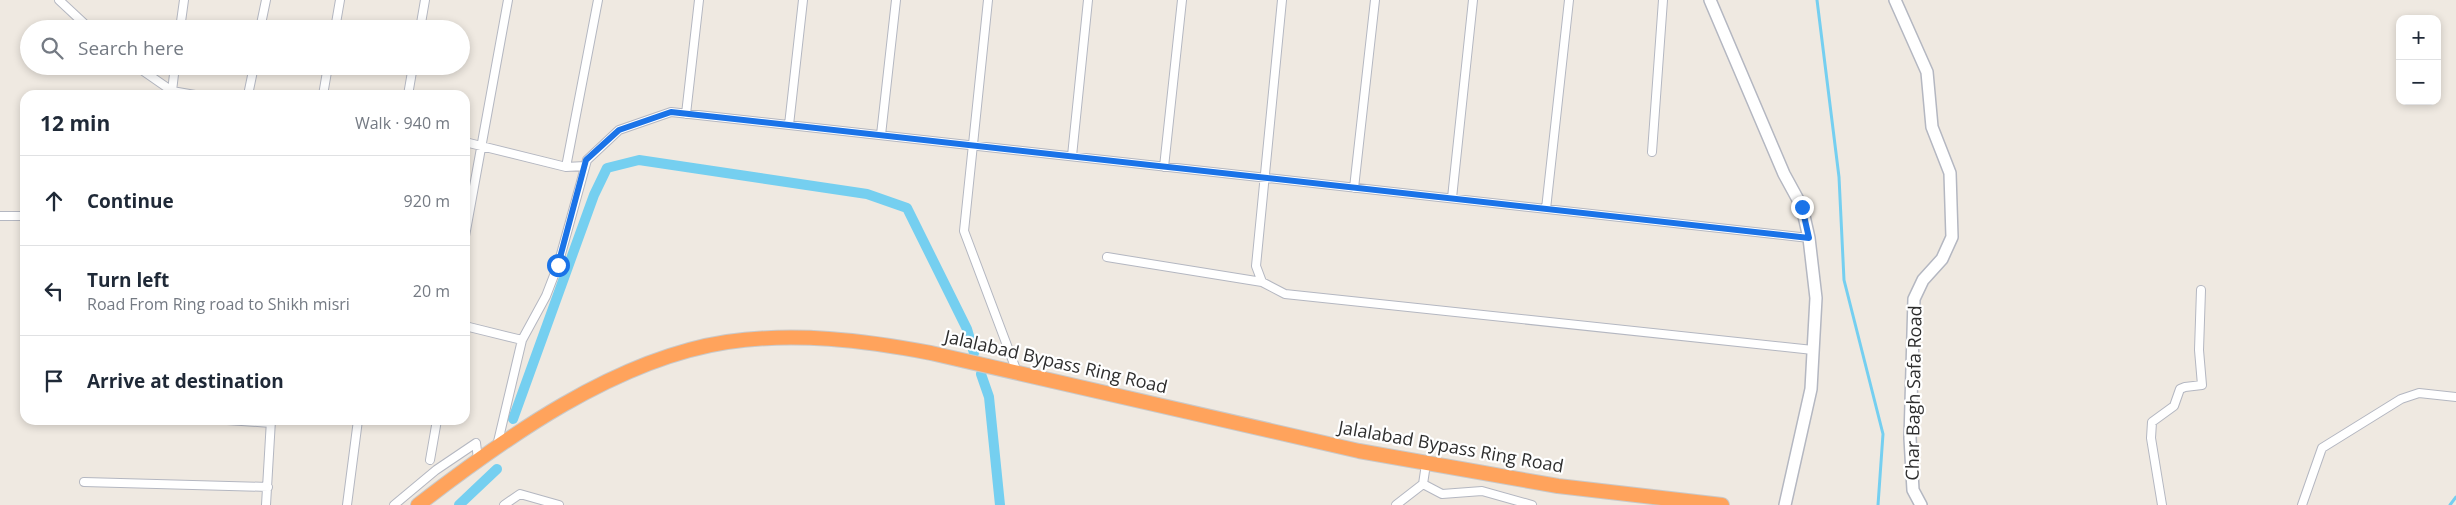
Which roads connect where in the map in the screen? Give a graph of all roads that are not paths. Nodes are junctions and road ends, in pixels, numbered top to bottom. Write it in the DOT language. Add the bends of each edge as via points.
graph roads {
  1 [pos="58,0"];
  2 [pos="184,0"];
  3 [pos="266,0"];
  4 [pos="340,0"];
  5 [pos="425,0"];
  6 [pos="508,0"];
  7 [pos="598,0"];
  8 [pos="699,0"];
  9 [pos="803,0"];
  10 [pos="896,0"];
  11 [pos="988,0"];
  12 [pos="1088,0"];
  13 [pos="1182,0"];
  14 [pos="1282,0"];
  15 [pos="1375,0"];
  16 [pos="1474,0"];
  17 [pos="1569,0"];
  18 [pos="1663,0"];
  19 [pos="1710,0"];
  20 [pos="1895,0"];
  21 [pos="80,20"];
  22 [pos="181,20"];
  23 [pos="262,20"];
  24 [pos="337,20"];
  25 [pos="422,20"];
  26 [pos="149,75"];
  27 [pos="174,75"];
  28 [pos="252,75"];
  29 [pos="326,75"];
  30 [pos="411,75"];
  31 [pos="171,90"];
  32 [pos="172,90"];
  33 [pos="249,90"];
  34 [pos="324,90"];
  35 [pos="409,90"];
  36 [pos="686,114"];
  37 [pos="789,125"];
  38 [pos="881,135"];
  39 [pos="470,143"];
  40 [pos="481,145"];
  41 [pos="973,145"];
  42 [pos="1652,152"];
  43 [pos="1072,156"];
  44 [pos="585,166"];
  45 [pos="1164,166"];
  46 [pos="566,167"];
  47 [pos="1264,178"];
  48 [pos="1354,188"];
  49 [pos="1452,198"];
  50 [pos="470,208"];
  51 [pos="1546,209"];
  52 [pos="0,216"];
  53 [pos="20,216"];
  54 [pos="1809,238"];
  55 [pos="1107,257"];
  56 [pos="1262,282"];
  57 [pos="2201,290"];
  58 [pos="470,327"];
  59 [pos="522,340"];
  60 [pos="1813,350"];
  61 [pos="1017,372"];
  62 [pos="2456,397"];
  63 [pos="271,425"];
  64 [pos="357,425"];
  65 [pos="436,425"];
  66 [pos="496,449"];
  67 [pos="478,459"];
  68 [pos="430,460"];
  69 [pos="1426,464"];
  70 [pos="84,482"];
  71 [pos="1422,484"];
  72 [pos="268,487"];
  73 [pos="266,505"];
  74 [pos="348,505"];
  75 [pos="394,505"];
  76 [pos="418,505"];
  77 [pos="504,505"];
  78 [pos="559,505"];
  79 [pos="1396,505"];
  80 [pos="1532,505"];
  81 [pos="1722,505"];
  82 [pos="1785,505"];
  83 [pos="1921,505"];
  84 [pos="2162,505"];
  85 [pos="2302,505"];
  1 -- 21 [label="street"];
  2 -- 22 [label="street"];
  3 -- 23 [label="street"];
  4 -- 24 [label="street"];
  5 -- 25 [label="street"];
  6 -- 40 [label="street"];
  7 -- 46 [label="street"];
  8 -- 36 [label="street"];
  9 -- 37 [label="street"];
  10 -- 38 [label="street"];
  11 -- 41 [label="street"];
  12 -- 43 [label="street"];
  13 -- 45 [label="street"];
  14 -- 47 [label="street"];
  15 -- 48 [label="street"];
  16 -- 49 [label="street"];
  17 -- 51 [label="street"];
  18 -- 42 [label="street"];
  19 -- 54 [label="street" via="1784,174 1802,207"];
  20 -- 83 [label="street, Char Bagh Safa Road" via="1927,72 1932,126 1950,173 1952,237 1942,259 1923,280 1914,299 1910,438 1912,490"];
  26 -- 31 [label="street"];
  27 -- 32 [label="street"];
  28 -- 33 [label="street"];
  29 -- 34 [label="street"];
  30 -- 35 [label="street"];
  36 -- 37 [label="street"];
  36 -- 44 [label="street" via="671,112 619,130 586,160"];
  37 -- 38 [label="street"];
  38 -- 41 [label="street"];
  39 -- 40 [label="street"];
  40 -- 46 [label="street"];
  40 -- 50 [label="street"];
  41 -- 43 [label="street"];
  41 -- 61 [label="street" via="964,231"];
  43 -- 45 [label="street"];
  44 -- 46 [label="street"];
  44 -- 59 [label="street" via="558,265 546,296"];
  45 -- 47 [label="street"];
  47 -- 48 [label="street"];
  47 -- 56 [label="street" via="1256,266"];
  48 -- 49 [label="street"];
  49 -- 51 [label="street"];
  51 -- 54 [label="street"];
  52 -- 53 [label="street"];
  54 -- 60 [label="street" via="1816,298"];
  55 -- 56 [label="street"];
  56 -- 60 [label="street" via="1285,294"];
  57 -- 84 [label="street" via="2199,350 2202,385 2180,390 2174,406 2152,422 2151,438"];
  58 -- 59 [label="street"];
  59 -- 66 [label="street"];
  60 -- 82 [label="street" via="1811,389"];
  61 -- 66 [label="highway, Jalalabad Bypass Ring Road" via="868,341 810,337 727,342 673,354 638,367 566,403"];
  61 -- 69 [label="highway, Jalalabad Bypass Ring Road"];
  62 -- 85 [label="street" via="2419,393 2401,399 2322,448"];
  63 -- 72 [label="street"];
  64 -- 74 [label="street"];
  65 -- 68 [label="street"];
  66 -- 67 [label="highway, Jalalabad Bypass Ring Road"];
  67 -- 75 [label="street" via="476,443 436,470"];
  67 -- 76 [label="highway, Jalalabad Bypass Ring Road"];
  69 -- 71 [label="street"];
  69 -- 81 [label="highway, Jalalabad Bypass Ring Road" via="1558,486"];
  70 -- 72 [label="street"];
  71 -- 79 [label="street"];
  71 -- 80 [label="street" via="1442,494 1482,491"];
  72 -- 73 [label="street"];
  77 -- 78 [label="street" via="520,494"];
}
